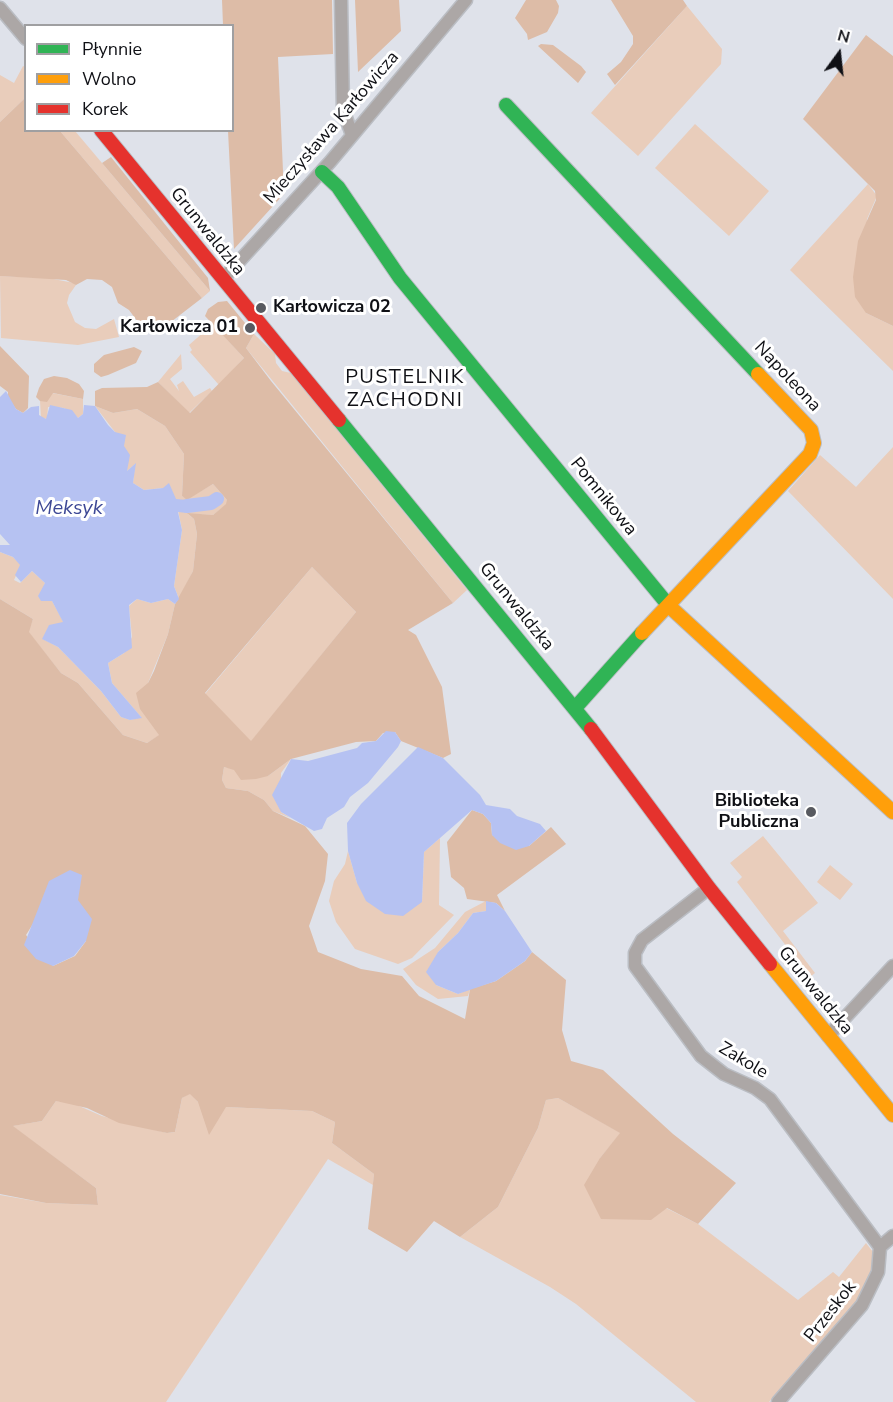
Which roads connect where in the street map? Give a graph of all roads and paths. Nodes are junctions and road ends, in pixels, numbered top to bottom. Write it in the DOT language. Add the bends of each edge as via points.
graph roads {
  1 [pos="341,0"];
  2 [pos="466,0"];
  3 [pos="0,8"];
  4 [pos="24,37"];
  5 [pos="506,105"];
  6 [pos="103,132"];
  7 [pos="352,135"];
  8 [pos="322,172"];
  9 [pos="223,279"];
  10 [pos="667,604"];
  11 [pos="575,708"];
  12 [pos="893,812"];
  13 [pos="709,888"];
  14 [pos="893,966"];
  15 [pos="828,1036"];
  16 [pos="893,1114"];
  17 [pos="893,1236"];
  18 [pos="880,1247"];
  19 [pos="778,1402"];
  1 -- 7 [label="street" via="343,109"];
  2 -- 7 [label="street, Mieczysława Karłowicza"];
  3 -- 4 [label="street"];
  5 -- 10 [label="street, Napoleona" via="812,430 814,443 810,454"];
  6 -- 9 [label="street, Grunwaldzka"];
  7 -- 8 [label="street, Mieczysława Karłowicza"];
  8 -- 9 [label="street, Mieczysława Karłowicza"];
  8 -- 10 [label="street, Pomnikowa" via="338,187 408,286"];
  9 -- 11 [label="street, Grunwaldzka"];
  10 -- 11 [label="street, Napoleona"];
  10 -- 12 [label="street, Pomnikowa"];
  11 -- 13 [label="street, Grunwaldzka"];
  13 -- 15 [label="street, Grunwaldzka"];
  13 -- 18 [label="street, Zakole" via="642,940 634,953 635,966 701,1056 724,1074 771,1099"];
  14 -- 15 [label="street"];
  15 -- 16 [label="street, Grunwaldzka"];
  17 -- 18 [label="street"];
  18 -- 19 [label="street, Przeskok" via="880,1263 870,1292"];
}
